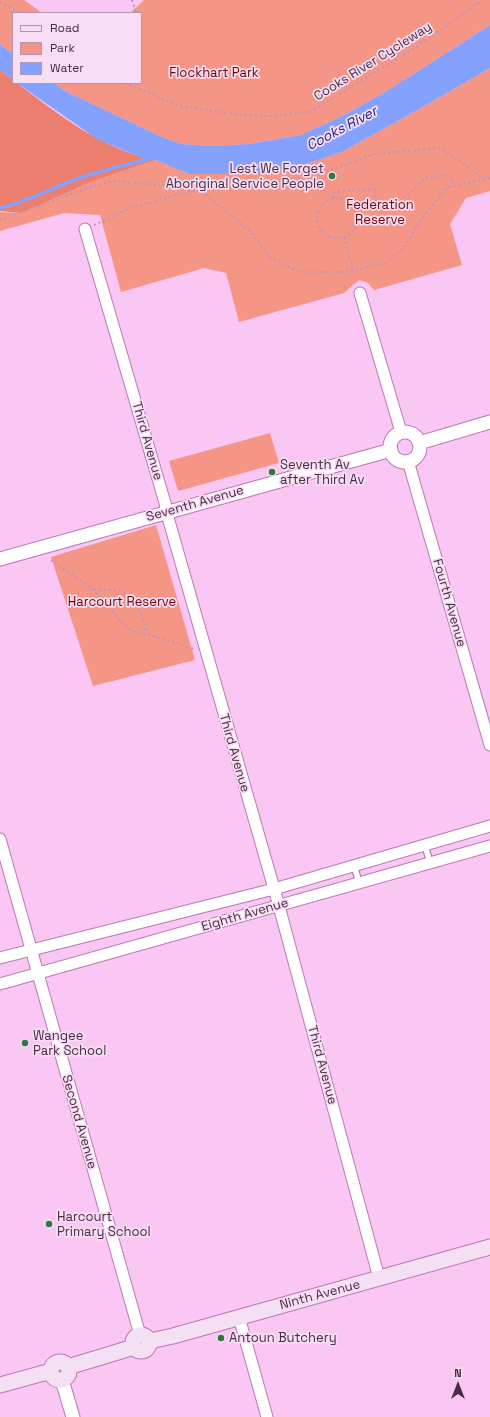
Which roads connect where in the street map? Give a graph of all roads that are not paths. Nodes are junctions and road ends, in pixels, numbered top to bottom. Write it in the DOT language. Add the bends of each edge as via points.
graph roads {
  1 [pos="85,229"];
  2 [pos="360,293"];
  3 [pos="490,422"];
  4 [pos="401,432"];
  5 [pos="419,443"];
  6 [pos="391,450"];
  7 [pos="408,461"];
  8 [pos="167,513"];
  9 [pos="0,559"];
  10 [pos="490,745"];
  11 [pos="490,826"];
  12 [pos="0,840"];
  13 [pos="425,844"];
  14 [pos="490,846"];
  15 [pos="430,863"];
  16 [pos="354,865"];
  17 [pos="358,883"];
  18 [pos="274,889"];
  19 [pos="279,906"];
  20 [pos="32,950"];
  21 [pos="0,958"];
  22 [pos="38,974"];
  23 [pos="0,984"];
  24 [pos="490,1247"];
  25 [pos="379,1278"];
  26 [pos="239,1317"];
  27 [pos="141,1341"];
  28 [pos="60,1373"];
  29 [pos="0,1385"];
  30 [pos="73,1417"];
  31 [pos="267,1417"];
  1 -- 8 [label="street, Third Avenue"];
  2 -- 4 [label="street"];
  3 -- 5 [label="street"];
  4 -- 5 [label="street" via="414,435"];
  4 -- 6 [label="street" via="393,437"];
  5 -- 7 [label="street" via="420,448 416,456"];
  6 -- 7 [label="street" via="399,460"];
  6 -- 8 [label="street, Seventh Avenue"];
  7 -- 10 [label="street, Fourth Avenue"];
  8 -- 9 [label="street, Seventh Avenue"];
  8 -- 18 [label="street, Third Avenue"];
  11 -- 13 [label="street, Eighth Avenue"];
  12 -- 20 [label="street, Second Avenue"];
  13 -- 15 [label="lane"];
  13 -- 16 [label="street, Eighth Avenue"];
  14 -- 15 [label="street, Eighth Avenue"];
  15 -- 17 [label="street, Eighth Avenue"];
  16 -- 17 [label="lane"];
  16 -- 18 [label="street, Eighth Avenue"];
  17 -- 19 [label="street, Eighth Avenue"];
  18 -- 19 [label="street, Third Avenue"];
  18 -- 20 [label="street, Eighth Avenue"];
  19 -- 22 [label="street, Eighth Avenue"];
  19 -- 25 [label="street, Third Avenue"];
  20 -- 21 [label="street, Eighth Avenue"];
  20 -- 22 [label="street, Second Avenue"];
  22 -- 23 [label="street, Eighth Avenue"];
  22 -- 27 [label="street, Second Avenue"];
  24 -- 25 [label="main road, Ninth Avenue"];
  25 -- 26 [label="main road, Ninth Avenue"];
  26 -- 27 [label="main road, Ninth Avenue" via="173,1336"];
  26 -- 31 [label="street"];
  27 -- 28 [label="main road, Ninth Avenue"];
  28 -- 29 [label="main road, Ninth Avenue"];
  28 -- 30 [label="street"];
}
